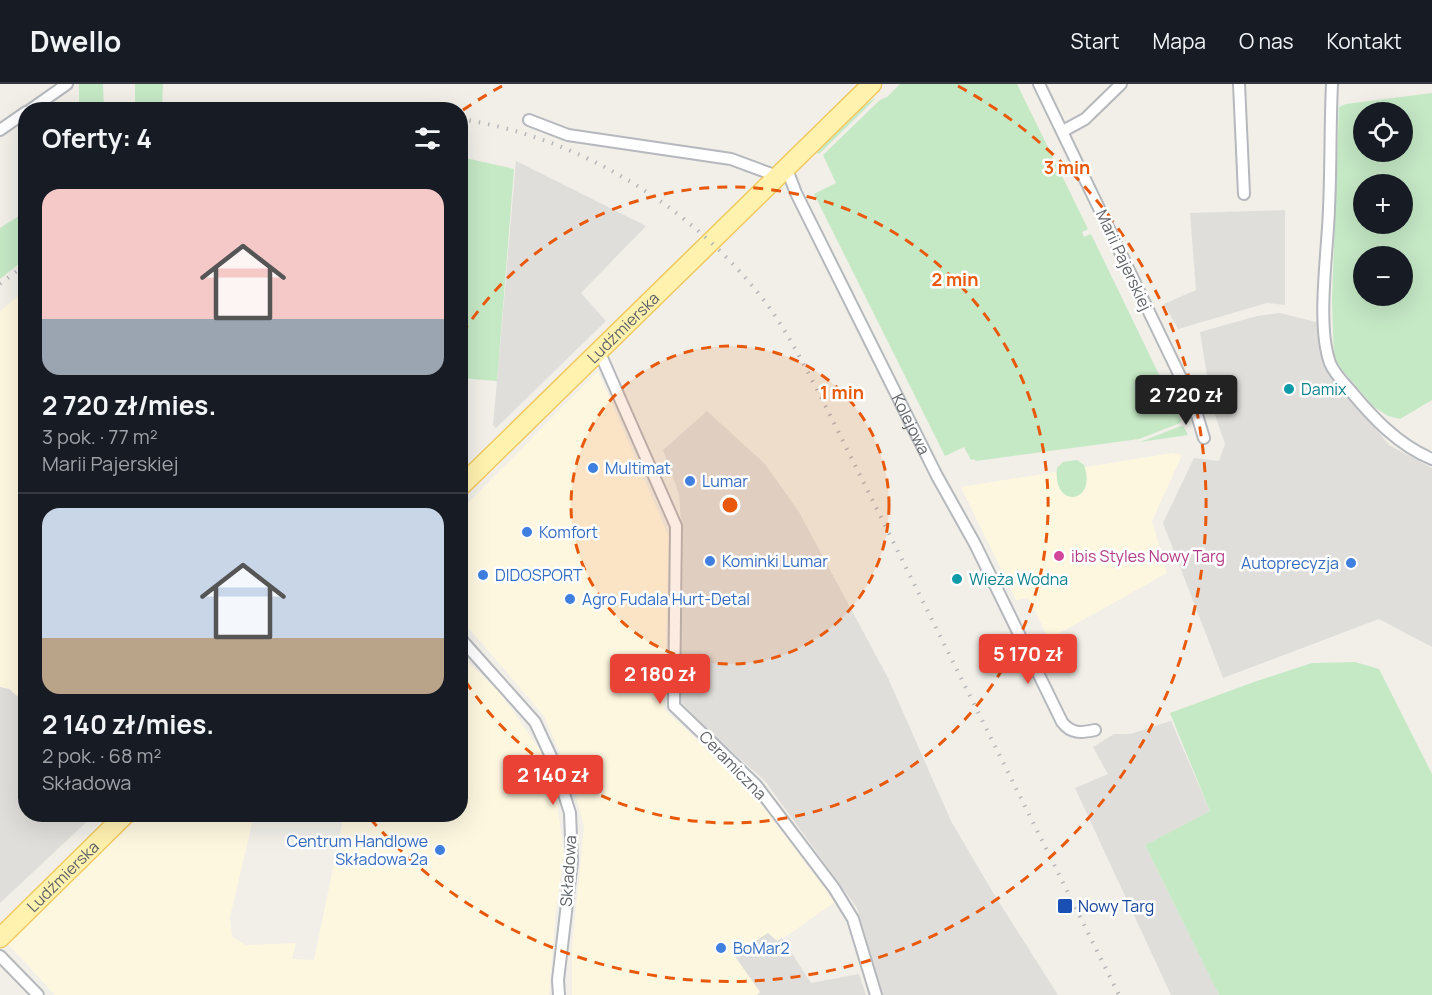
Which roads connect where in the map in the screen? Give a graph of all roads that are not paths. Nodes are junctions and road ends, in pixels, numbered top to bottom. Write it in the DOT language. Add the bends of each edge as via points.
graph roads {
  1 [pos="67,84"];
  2 [pos="872,84"];
  3 [pos="1039,84"];
  4 [pos="1121,84"];
  5 [pos="1239,84"];
  6 [pos="1332,84"];
  7 [pos="41,102"];
  8 [pos="18,118"];
  9 [pos="529,120"];
  10 [pos="0,130"];
  11 [pos="1063,131"];
  12 [pos="782,172"];
  13 [pos="1244,194"];
  14 [pos="599,351"];
  15 [pos="1204,438"];
  16 [pos="1432,459"];
  17 [pos="468,479"];
  18 [pos="468,647"];
  19 [pos="1095,730"];
  20 [pos="118,822"];
  21 [pos="0,938"];
  22 [pos="0,956"];
  23 [pos="38,995"];
  24 [pos="559,995"];
  25 [pos="876,995"];
  1 -- 7 [label="street"];
  2 -- 12 [label="main road"];
  3 -- 11 [label="street, Marii Pajerskiej"];
  4 -- 11 [label="street" via="1085,119"];
  5 -- 13 [label="street"];
  6 -- 16 [label="street" via="1323,321 1330,364 1384,429"];
  8 -- 10 [label="street"];
  9 -- 12 [label="street" via="568,135 731,159"];
  11 -- 15 [label="street, Marii Pajerskiej" via="1194,405"];
  12 -- 14 [label="main road, Ludźmierska"];
  12 -- 19 [label="street, Kolejowa" via="975,544 1062,722 1074,732"];
  14 -- 17 [label="main road, Ludźmierska"];
  14 -- 25 [label="street, Ceramiczna" via="676,526 674,706 756,785 834,888 853,919"];
  18 -- 24 [label="street, Składowa" via="535,722 555,765 570,813 572,861"];
  20 -- 21 [label="main road, Ludźmierska"];
  22 -- 23 [label="street"];
}
